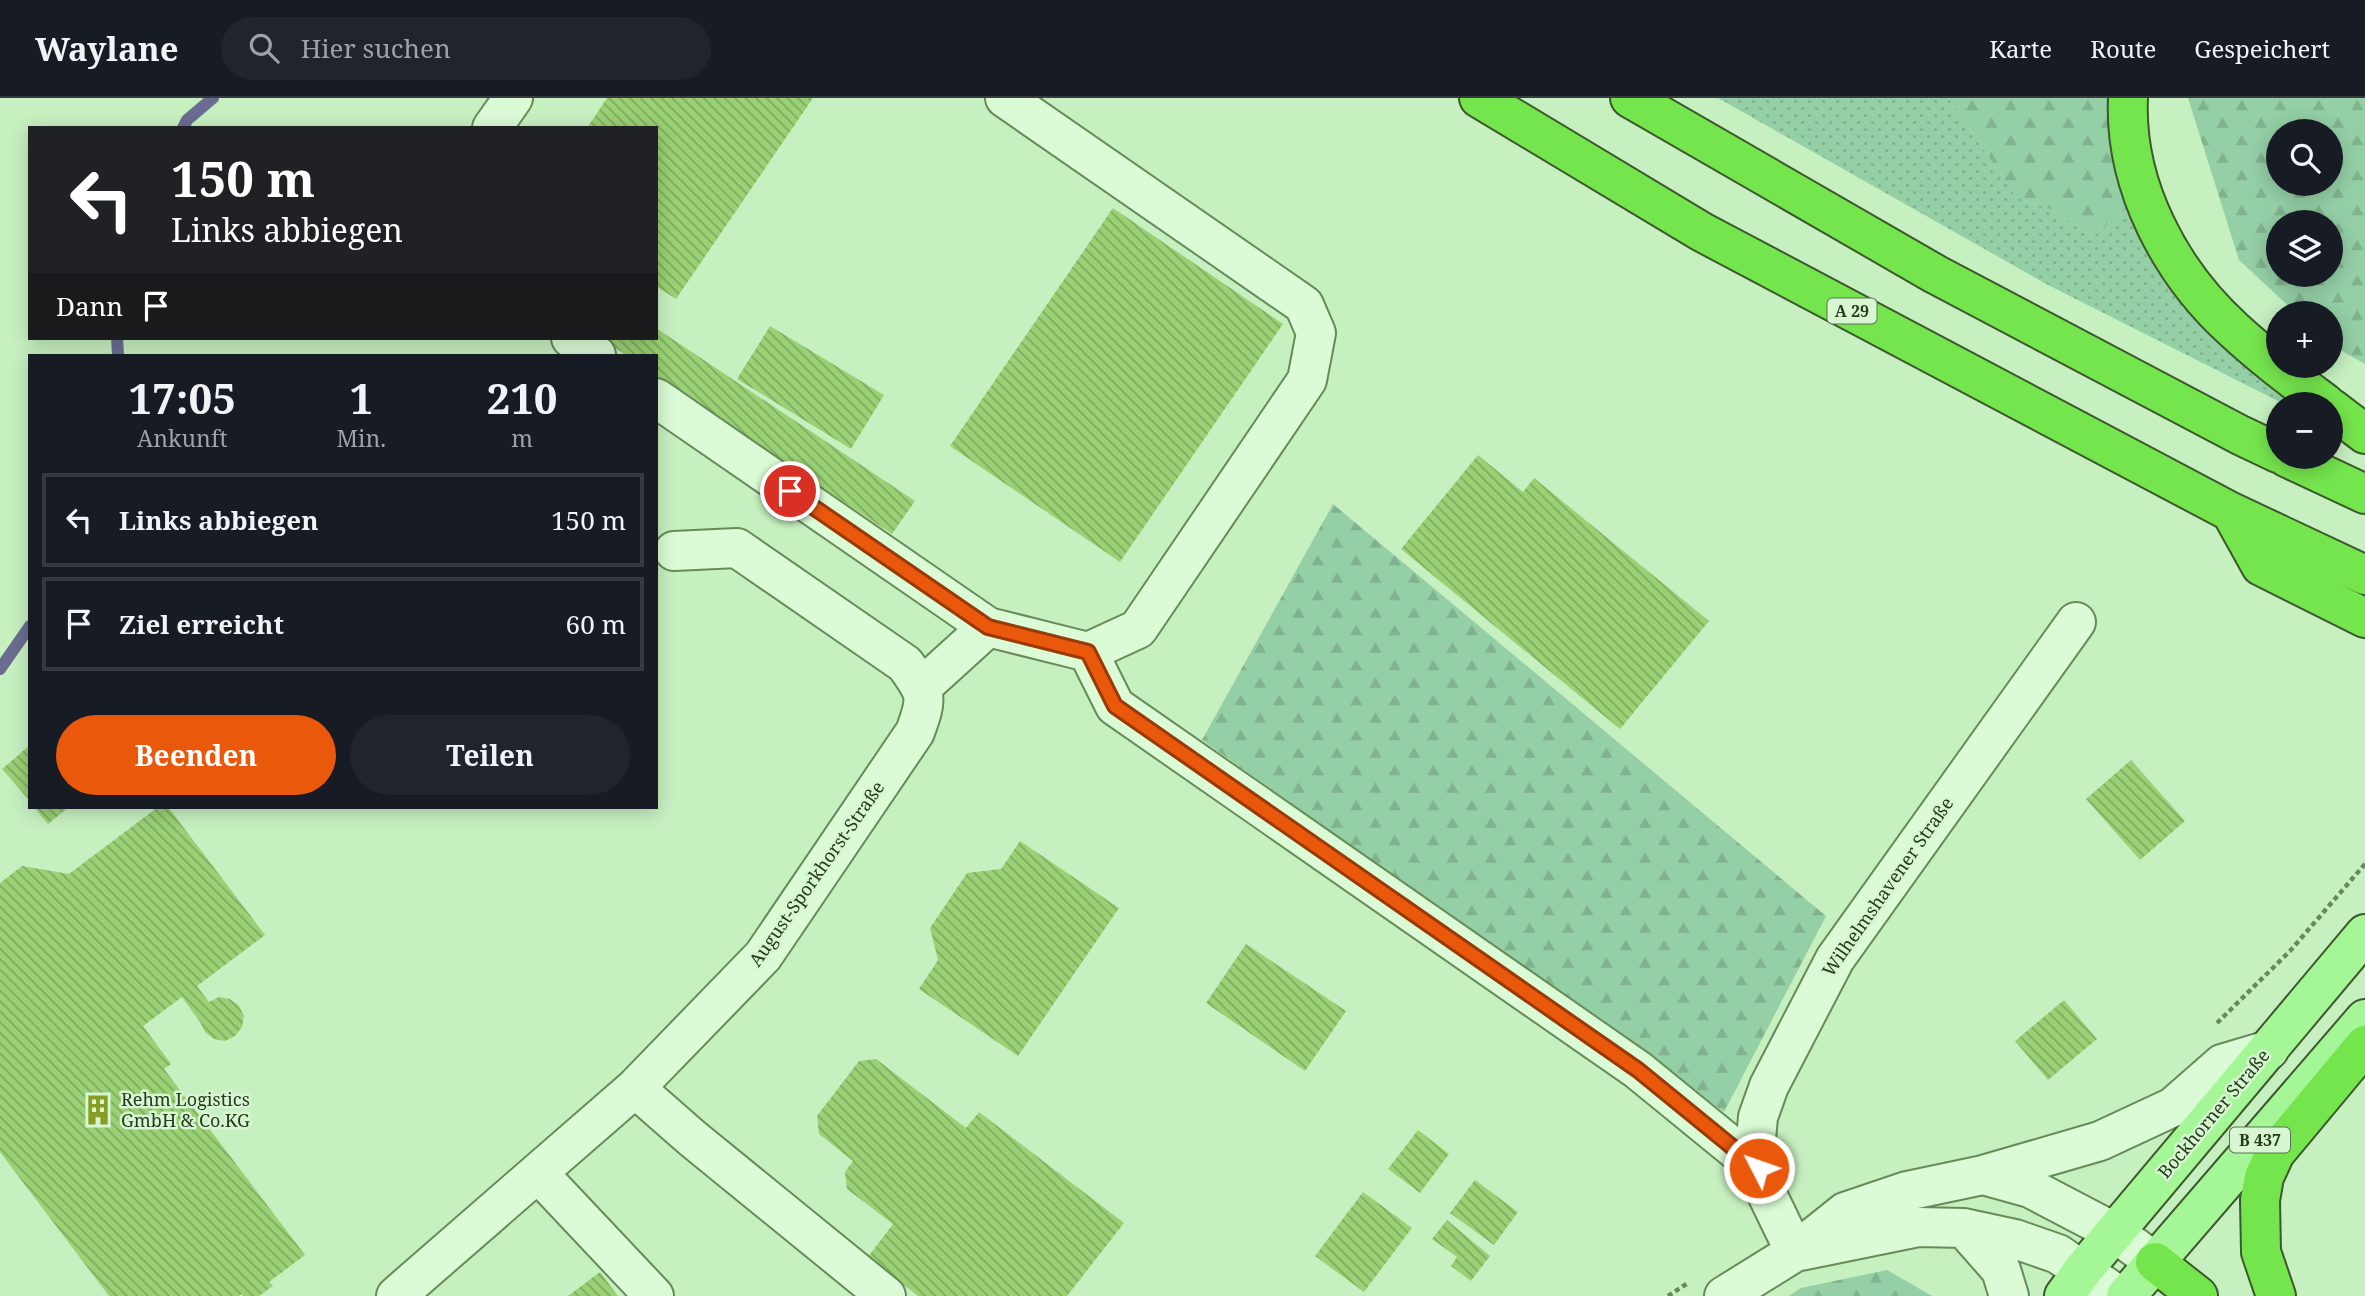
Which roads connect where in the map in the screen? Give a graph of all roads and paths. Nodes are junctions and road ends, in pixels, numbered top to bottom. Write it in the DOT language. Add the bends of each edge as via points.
graph roads {
  1 [pos="513,98"];
  2 [pos="1005,98"];
  3 [pos="1479,98"];
  4 [pos="1630,98"];
  5 [pos="2128,98"];
  6 [pos="493,126"];
  7 [pos="574,340"];
  8 [pos="595,354"];
  9 [pos="2311,392"];
  10 [pos="658,398"];
  11 [pos="2343,417"];
  12 [pos="2365,434"];
  13 [pos="2266,447"];
  14 [pos="2312,469"];
  15 [pos="2365,494"];
  16 [pos="2231,513"];
  17 [pos="674,551"];
  18 [pos="2365,575"];
  19 [pos="2365,618"];
  20 [pos="2076,622"];
  21 [pos="988,627"];
  22 [pos="1088,652"];
  23 [pos="922,687"];
  24 [pos="2365,864"];
  25 [pos="2365,934"];
  26 [pos="2365,1019"];
  27 [pos="2212,1028"];
  28 [pos="2365,1045"];
  29 [pos="2269,1050"];
  30 [pos="635,1088"];
  31 [pos="1755,1150"];
  32 [pos="538,1173"];
  33 [pos="1983,1175"];
  34 [pos="1964,1228"];
  35 [pos="2114,1232"];
  36 [pos="1795,1252"];
  37 [pos="2155,1262"];
  38 [pos="2074,1283"];
  39 [pos="396,1296"];
  40 [pos="654,1296"];
  41 [pos="886,1296"];
  42 [pos="1724,1296"];
  43 [pos="2009,1296"];
  44 [pos="2119,1296"];
  45 [pos="2126,1296"];
  46 [pos="2198,1296"];
  47 [pos="2276,1296"];
  1 -- 6 [label="street"];
  2 -- 22 [label="street" via="1304,305 1316,333 1307,380 1138,629"];
  3 -- 16 [label="highway, A 29" via="1703,232"];
  4 -- 13 [label="highway" via="1935,274"];
  5 -- 9 [label="highway" via="2134,166 2151,216 2172,256 2231,328"];
  7 -- 8 [label="street"];
  10 -- 21 [label="street"];
  11 -- 12 [label="highway"];
  14 -- 15 [label="highway"];
  16 -- 18 [label="highway, A 29"];
  16 -- 19 [label="highway" via="2261,566"];
  17 -- 23 [label="street" via="737,548 905,664"];
  20 -- 31 [label="street, Wilhelmshavener Straße" via="1835,959 1769,1086 1758,1117"];
  21 -- 22 [label="street"];
  21 -- 23 [label="street"];
  22 -- 31 [label="street" via="1115,706 1638,1070 1736,1150"];
  23 -- 30 [label="street, August-Sporkhorst-Straße" via="924,709 915,732 763,957"];
  24 -- 27 [label="path" via="2290,951"];
  25 -- 29 [label="main road, Bockhorner Straße / B 437"];
  26 -- 37 [label="main road, B 437"];
  28 -- 47 [label="highway" via="2275,1153 2264,1177 2260,1252"];
  29 -- 33 [label="street" via="2222,1064 2173,1107 2100,1141"];
  29 -- 35 [label="main road, Bockhorner Straße / B 437"];
  30 -- 32 [label="street, August-Sporkhorst-Straße"];
  30 -- 41 [label="street"];
  31 -- 36 [label="street, Wilhelmshavener Straße" via="1763,1186"];
  32 -- 39 [label="street, August-Sporkhorst-Straße"];
  32 -- 40 [label="street"];
  33 -- 35 [label="street" via="2030,1188"];
  33 -- 36 [label="street" via="1907,1191 1844,1212"];
  34 -- 36 [label="street" via="1919,1227"];
  34 -- 38 [label="street" via="2015,1238 2058,1254"];
  34 -- 43 [label="street" via="2001,1270"];
  35 -- 37 [label="street"];
  35 -- 38 [label="main road, Bockhorner Straße / B 437"];
  36 -- 42 [label="street"];
  37 -- 45 [label="main road, B 437"];
  37 -- 46 [label="highway"];
  38 -- 44 [label="street"];
}
